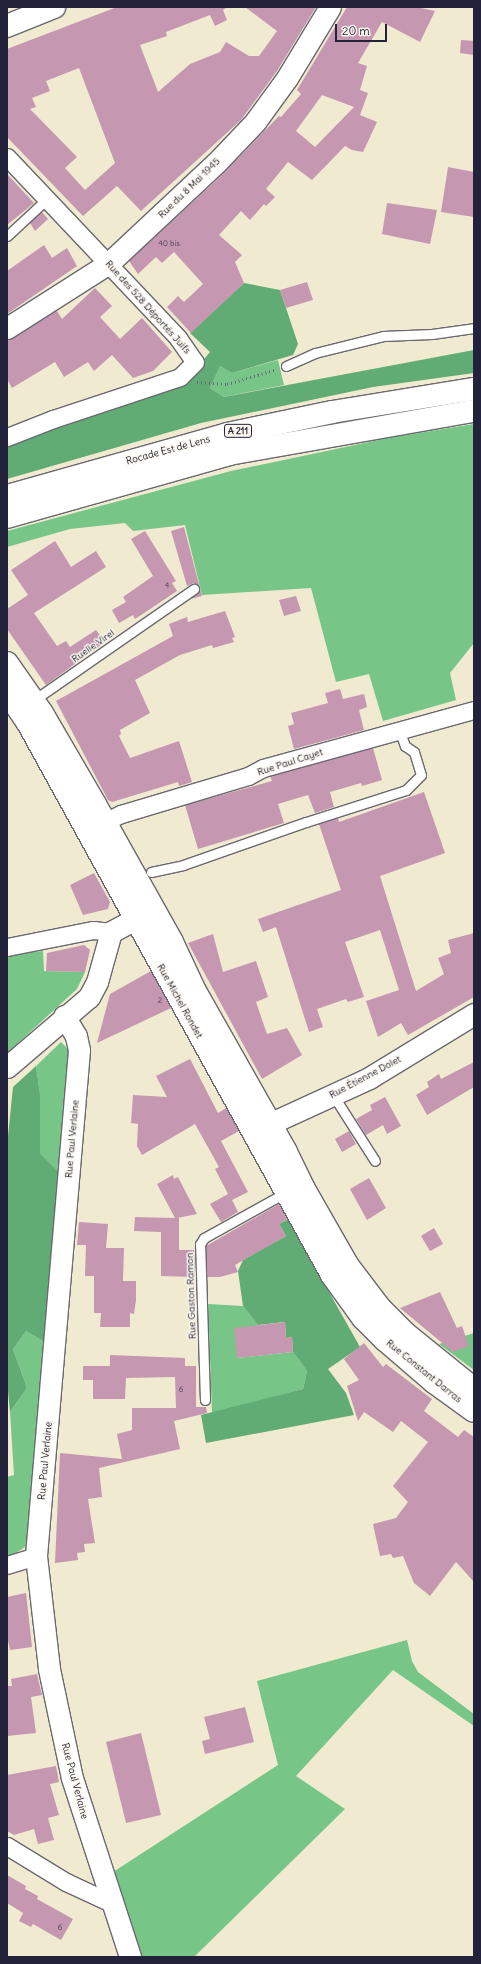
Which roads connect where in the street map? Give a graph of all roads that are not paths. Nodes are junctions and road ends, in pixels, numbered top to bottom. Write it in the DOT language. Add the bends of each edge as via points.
graph roads {
  1 [pos="54,7"];
  2 [pos="330,7"];
  3 [pos="7,26"];
  4 [pos="7,157"];
  5 [pos="47,199"];
  6 [pos="7,236"];
  7 [pos="109,263"];
  8 [pos="7,328"];
  9 [pos="474,328"];
  10 [pos="286,366"];
  11 [pos="474,389"];
  12 [pos="474,411"];
  13 [pos="7,437"];
  14 [pos="7,496"];
  15 [pos="7,517"];
  16 [pos="194,589"];
  17 [pos="7,663"];
  18 [pos="19,699"];
  19 [pos="474,710"];
  20 [pos="400,732"];
  21 [pos="96,827"];
  22 [pos="152,872"];
  23 [pos="153,909"];
  24 [pos="135,920"];
  25 [pos="111,932"];
  26 [pos="7,947"];
  27 [pos="474,1014"];
  28 [pos="64,1016"];
  29 [pos="7,1067"];
  30 [pos="333,1095"];
  31 [pos="260,1128"];
  32 [pos="375,1161"];
  33 [pos="285,1193"];
  34 [pos="350,1286"];
  35 [pos="474,1389"];
  36 [pos="474,1399"];
  37 [pos="205,1400"];
  38 [pos="474,1411"];
  39 [pos="36,1556"];
  40 [pos="7,1565"];
  41 [pos="7,1846"];
  42 [pos="111,1903"];
  43 [pos="130,1957"];
  1 -- 3 [label="main road"];
  2 -- 7 [label="street, Rue du 8 Mai 1945" via="287,78 255,122 216,163"];
  4 -- 5 [label="street, Rue des 528 Déportés Juifs"];
  5 -- 6 [label="lane"];
  5 -- 7 [label="street, Rue des 528 Déportés Juifs"];
  7 -- 8 [label="street, Rue du 8 Mai 1945"];
  7 -- 13 [label="street, Rue des 528 Déportés Juifs" via="189,351 195,362 180,377"];
  9 -- 10 [label="lane" via="432,334 383,336 315,353"];
  11 -- 14 [label="main road, Rocade Est de Lens / A 211" via="332,412 227,434"];
  12 -- 15 [label="main road, Rocade Est de Lens / A 211" via="229,454"];
  16 -- 18 [label="lane, Ruelle Virel"];
  17 -- 18 [label="main road, Rue Michel Rondet"];
  18 -- 21 [label="main road, Rue Michel Rondet"];
  19 -- 20 [label="street, Rue Paul Cayet"];
  20 -- 21 [label="street, Rue Paul Cayet" via="370,737 263,768 248,776 121,814"];
  20 -- 22 [label="lane" via="405,746 414,752 421,774 406,790 183,866"];
  21 -- 23 [label="main road, Rue Michel Rondet"];
  21 -- 24 [label="main road, Rue Michel Rondet"];
  23 -- 24 [label="street"];
  23 -- 31 [label="main road, Rue Michel Rondet"];
  24 -- 25 [label="street"];
  24 -- 31 [label="main road, Rue Michel Rondet"];
  25 -- 26 [label="street" via="93,930"];
  25 -- 28 [label="street" via="94,990 83,1003"];
  27 -- 30 [label="street, Rue Étienne Dolet" via="369,1078"];
  28 -- 29 [label="street"];
  28 -- 39 [label="street, Rue Paul Verlaine" via="76,1036 79,1050"];
  30 -- 31 [label="street, Rue Étienne Dolet"];
  30 -- 32 [label="lane"];
  31 -- 33 [label="main road, Rue Michel Rondet"];
  31 -- 34 [label="main road, Rue Michel Rondet" via="308,1196"];
  31 -- 36 [label="lane" via="329,1254 370,1311 404,1347"];
  33 -- 34 [label="main road, Rue Michel Rondet"];
  33 -- 37 [label="lane, Rue Gaston Ramon" via="204,1238 200,1244"];
  34 -- 35 [label="main road, Rue Constant Darras"];
  34 -- 38 [label="main road, Rue Constant Darras" via="363,1318 404,1358"];
  39 -- 40 [label="street"];
  39 -- 42 [label="street, Rue Paul Verlaine" via="50,1676 72,1778"];
  41 -- 42 [label="street" via="66,1882"];
  42 -- 43 [label="street, Rue Paul Verlaine"];
}
